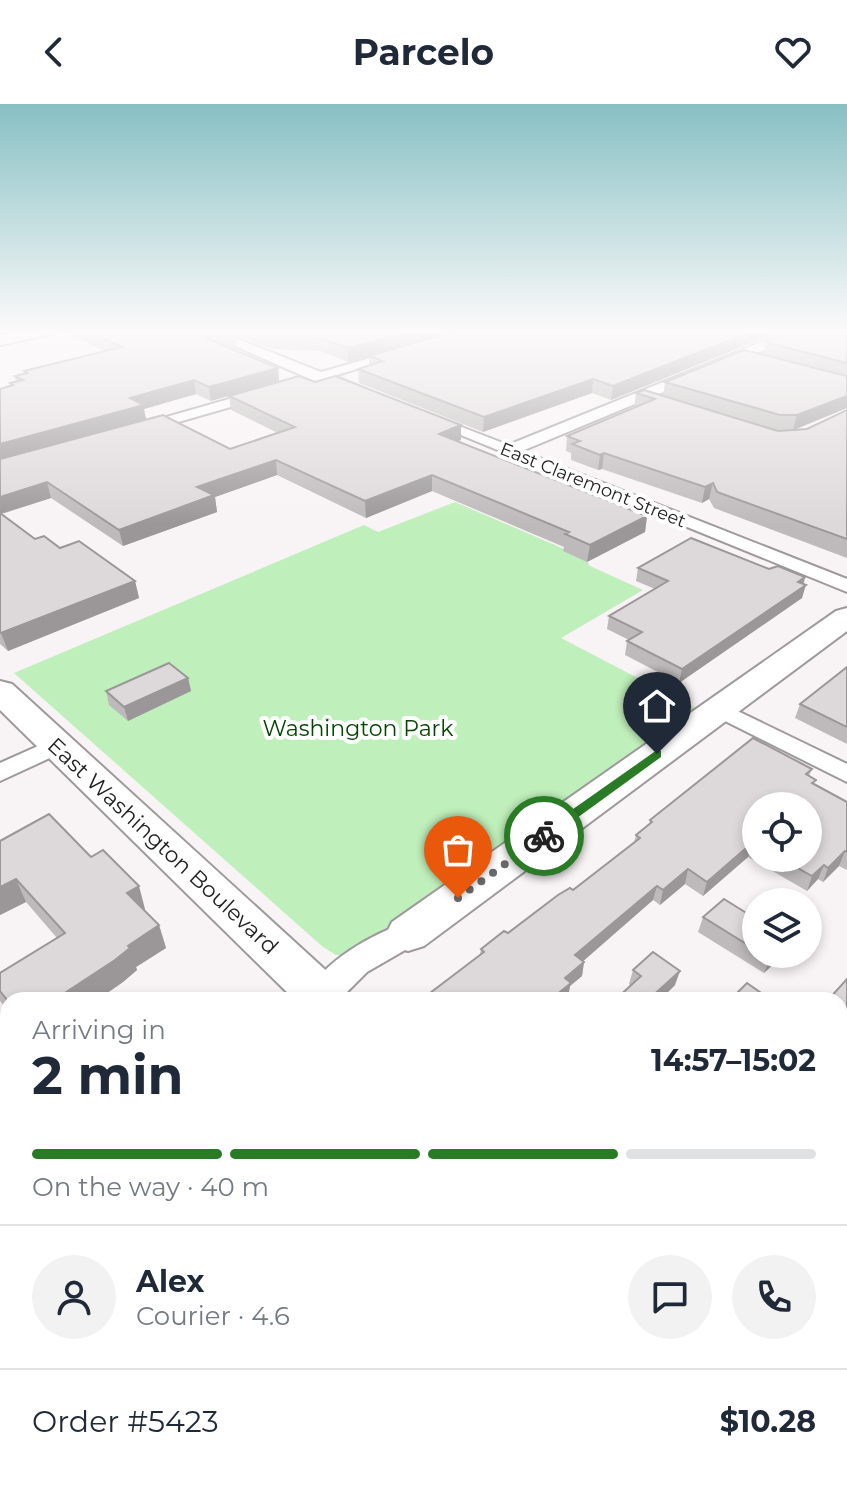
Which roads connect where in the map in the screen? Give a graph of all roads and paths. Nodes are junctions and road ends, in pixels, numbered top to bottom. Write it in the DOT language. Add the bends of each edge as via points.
graph roads {
  1 [pos="259,395"];
  2 [pos="368,395"];
  3 [pos="643,395"];
  4 [pos="640,396"];
  5 [pos="381,400"];
  6 [pos="671,406"];
  7 [pos="421,416"];
  8 [pos="119,435"];
  9 [pos="508,451"];
  10 [pos="847,586"];
  11 [pos="847,617"];
  12 [pos="0,691"];
  13 [pos="721,710"];
  14 [pos="56,746"];
  15 [pos="0,773"];
  16 [pos="847,774"];
  17 [pos="408,934"];
  18 [pos="314,992"];
  19 [pos="328,992"];
  1 -- 8 [label="street"];
  2 -- 5 [label="street"];
  3 -- 4 [label="street"];
  4 -- 6 [label="street"];
  4 -- 9 [label="street"];
  7 -- 9 [label="street, East Claremont Street"];
  9 -- 10 [label="street, East Claremont Street"];
  11 -- 13 [label="street"];
  12 -- 14 [label="street, East Washington Boulevard"];
  13 -- 16 [label="street"];
  13 -- 17 [label="street"];
  14 -- 15 [label="street"];
  14 -- 18 [label="street, East Washington Boulevard"];
  17 -- 19 [label="street" via="356,963"];
}
